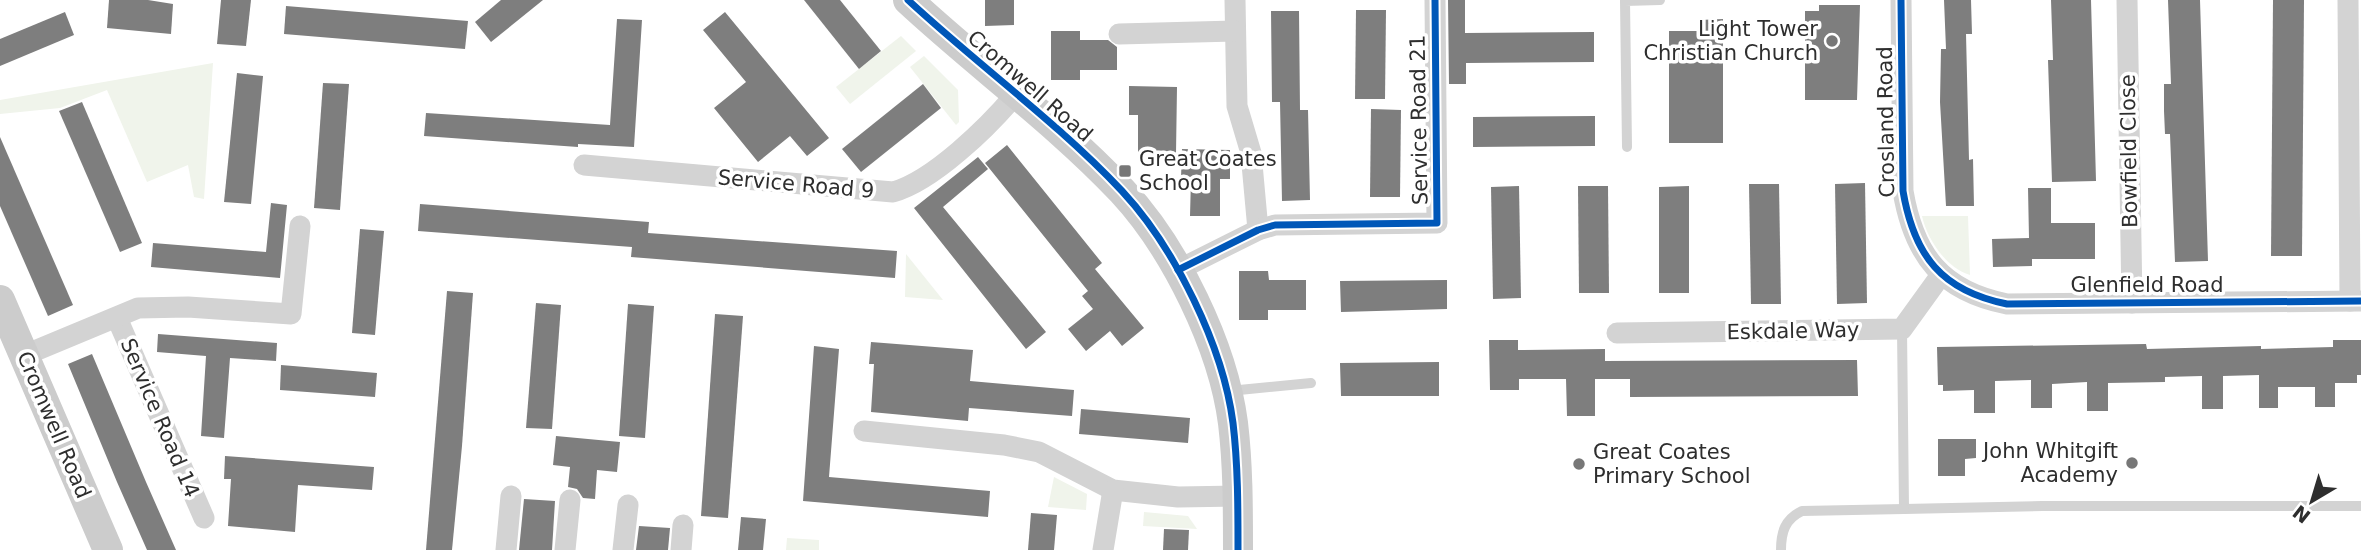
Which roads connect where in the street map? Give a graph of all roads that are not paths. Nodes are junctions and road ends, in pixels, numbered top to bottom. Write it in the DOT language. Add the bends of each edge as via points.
graph roads {
  1 [pos="908,0"];
  2 [pos="1235,0"];
  3 [pos="1435,0"];
  4 [pos="1660,0"];
  5 [pos="1900,0"];
  6 [pos="2127,0"];
  7 [pos="2348,0"];
  8 [pos="1235,31"];
  9 [pos="1119,34"];
  10 [pos="1015,95"];
  11 [pos="2355,101"];
  12 [pos="1628,146"];
  13 [pos="584,165"];
  14 [pos="300,226"];
  15 [pos="1258,230"];
  16 [pos="1178,270"];
  17 [pos="1941,275"];
  18 [pos="0,300"];
  19 [pos="2356,301"];
  20 [pos="2132,303"];
  21 [pos="117,318"];
  22 [pos="1902,329"];
  23 [pos="1616,333"];
  24 [pos="24,355"];
  25 [pos="1311,383"];
  26 [pos="1226,391"];
  27 [pos="864,431"];
  28 [pos="1113,491"];
  29 [pos="511,496"];
  30 [pos="1239,496"];
  31 [pos="570,500"];
  32 [pos="628,505"];
  33 [pos="2361,506"];
  34 [pos="1904,509"];
  35 [pos="204,518"];
  36 [pos="684,525"];
  37 [pos="108,550"];
  38 [pos="506,550"];
  39 [pos="565,550"];
  40 [pos="623,550"];
  41 [pos="681,550"];
  42 [pos="1103,550"];
  43 [pos="1238,550"];
  44 [pos="1781,550"];
  1 -- 10 [label="street, Cromwell Road"];
  2 -- 8 [label="street"];
  3 -- 15 [label="street, Service Road 21" via="1437,223 1298,224"];
  4 -- 12 [label="lane" via="1625,1"];
  5 -- 17 [label="street, Crosland Road" via="1903,191 1921,251"];
  6 -- 20 [label="street, Bowfield Close"];
  7 -- 11 [label="street"];
  8 -- 9 [label="street"];
  8 -- 15 [label="street" via="1237,106 1251,153"];
  10 -- 13 [label="street, Service Road 9" via="989,124 940,164 909,188 893,192"];
  10 -- 16 [label="street, Cromwell Road" via="1123,192"];
  11 -- 19 [label="street"];
  14 -- 21 [label="street" via="291,314 155,306"];
  15 -- 16 [label="street, Service Road 21"];
  16 -- 26 [label="street, Cromwell Road" via="1213,347"];
  17 -- 20 [label="street, Glenfield Road" via="1966,292 2007,304"];
  17 -- 22 [label="street"];
  18 -- 24 [label="street, Cromwell Road"];
  19 -- 20 [label="street, Glenfield Road"];
  21 -- 24 [label="street"];
  21 -- 35 [label="street, Service Road 14"];
  22 -- 23 [label="street, Eskdale Way"];
  22 -- 34 [label="lane"];
  24 -- 37 [label="street, Cromwell Road"];
  25 -- 26 [label="lane"];
  26 -- 30 [label="street, Cromwell Road"];
  27 -- 28 [label="street" via="1039,452"];
  28 -- 30 [label="street"];
  28 -- 42 [label="street"];
  29 -- 38 [label="street"];
  30 -- 43 [label="street, Cromwell Road"];
  31 -- 39 [label="street"];
  32 -- 40 [label="street"];
  33 -- 34 [label="lane"];
  34 -- 44 [label="lane" via="1802,511 1784,528"];
  36 -- 41 [label="street"];
}
